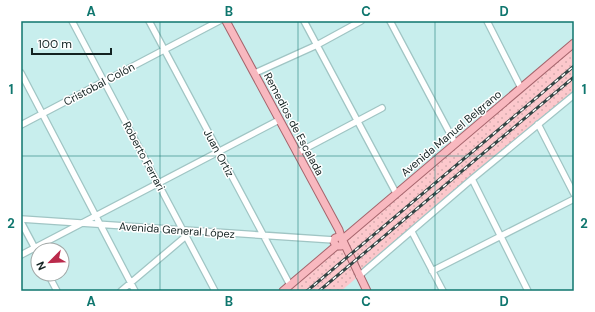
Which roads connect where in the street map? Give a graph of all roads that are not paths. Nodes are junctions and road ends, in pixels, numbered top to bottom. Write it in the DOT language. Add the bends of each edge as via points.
graph roads {
  1 [pos="72,21"];
  2 [pos="149,21"];
  3 [pos="219,21"];
  4 [pos="226,21"];
  5 [pos="304,21"];
  6 [pos="361,21"];
  7 [pos="390,21"];
  8 [pos="487,21"];
  9 [pos="574,43"];
  10 [pos="317,45"];
  11 [pos="165,50"];
  12 [pos="21,73"];
  13 [pos="254,73"];
  14 [pos="104,82"];
  15 [pos="522,88"];
  16 [pos="574,95"];
  17 [pos="382,108"];
  18 [pos="42,114"];
  19 [pos="280,120"];
  20 [pos="358,121"];
  21 [pos="538,124"];
  22 [pos="21,125"];
  23 [pos="455,143"];
  24 [pos="218,152"];
  25 [pos="297,153"];
  26 [pos="472,179"];
  27 [pos="158,183"];
  28 [pos="396,193"];
  29 [pos="574,194"];
  30 [pos="574,199"];
  31 [pos="96,216"];
  32 [pos="21,219"];
  33 [pos="21,222"];
  34 [pos="83,222"];
  35 [pos="100,224"];
  36 [pos="183,230"];
  37 [pos="412,232"];
  38 [pos="186,236"];
  39 [pos="263,236"];
  40 [pos="500,236"];
  41 [pos="343,239"];
  42 [pos="32,242"];
  43 [pos="46,242"];
  44 [pos="335,243"];
  45 [pos="30,250"];
  46 [pos="21,255"];
  47 [pos="432,271"];
  48 [pos="359,276"];
  49 [pos="53,282"];
  50 [pos="131,282"];
  51 [pos="290,285"];
  52 [pos="58,291"];
  53 [pos="121,291"];
  54 [pos="136,291"];
  55 [pos="215,291"];
  56 [pos="282,291"];
  57 [pos="367,291"];
  58 [pos="442,291"];
  59 [pos="528,291"];
  1 -- 14 [label="street, Roberto Ferrari"];
  2 -- 11 [label="street, Juan Ortiz"];
  3 -- 11 [label="street, Cristobal Colón"];
  4 -- 13 [label="main road, Remedios de Escalada"];
  5 -- 10 [label="street"];
  6 -- 10 [label="street"];
  7 -- 23 [label="street"];
  8 -- 15 [label="street"];
  9 -- 15 [label="main road, Avenida Manuel Belgrano"];
  10 -- 13 [label="street"];
  10 -- 20 [label="street"];
  11 -- 14 [label="street, Cristobal Colón"];
  11 -- 24 [label="street, Juan Ortiz"];
  12 -- 18 [label="street"];
  13 -- 19 [label="main road, Remedios de Escalada"];
  14 -- 18 [label="street, Cristobal Colón"];
  14 -- 27 [label="street, Roberto Ferrari"];
  15 -- 23 [label="main road, Avenida Manuel Belgrano"];
  16 -- 21 [label="street"];
  17 -- 20 [label="street"];
  18 -- 22 [label="street, Cristobal Colón"];
  18 -- 31 [label="street"];
  19 -- 24 [label="street"];
  19 -- 25 [label="main road, Remedios de Escalada"];
  20 -- 25 [label="street"];
  20 -- 28 [label="street"];
  21 -- 26 [label="street"];
  21 -- 29 [label="street"];
  23 -- 28 [label="main road, Avenida Manuel Belgrano"];
  24 -- 27 [label="street"];
  24 -- 39 [label="street, Juan Ortiz"];
  25 -- 41 [label="main road, Remedios de Escalada"];
  26 -- 37 [label="street"];
  26 -- 40 [label="street"];
  27 -- 31 [label="street"];
  27 -- 36 [label="street, Roberto Ferrari"];
  28 -- 41 [label="main road, Avenida Manuel Belgrano"];
  30 -- 40 [label="street"];
  31 -- 34 [label="street"];
  31 -- 35 [label="street"];
  32 -- 34 [label="street, Avenida General López"];
  33 -- 42 [label="street"];
  34 -- 35 [label="street, Avenida General López"];
  34 -- 43 [label="street"];
  35 -- 36 [label="street, Avenida General López"];
  35 -- 50 [label="street"];
  36 -- 38 [label="street, Roberto Ferrari"];
  36 -- 39 [label="street, Avenida General López"];
  37 -- 47 [label="street"];
  37 -- 48 [label="street"];
  38 -- 50 [label="street"];
  38 -- 55 [label="street, Roberto Ferrari"];
  39 -- 44 [label="street, Avenida General López"];
  39 -- 51 [label="street, Juan Ortiz"];
  40 -- 47 [label="street"];
  40 -- 59 [label="street"];
  41 -- 44 [label="main road, Avenida Manuel Belgrano" via="341,246"];
  41 -- 48 [label="main road, Remedios de Escalada"];
  44 -- 51 [label="main road"];
  45 -- 46 [label="street"];
  47 -- 58 [label="street"];
  48 -- 57 [label="main road, Remedios de Escalada"];
  49 -- 52 [label="street"];
  50 -- 53 [label="street"];
  50 -- 54 [label="street"];
  51 -- 56 [label="main road"];
}
